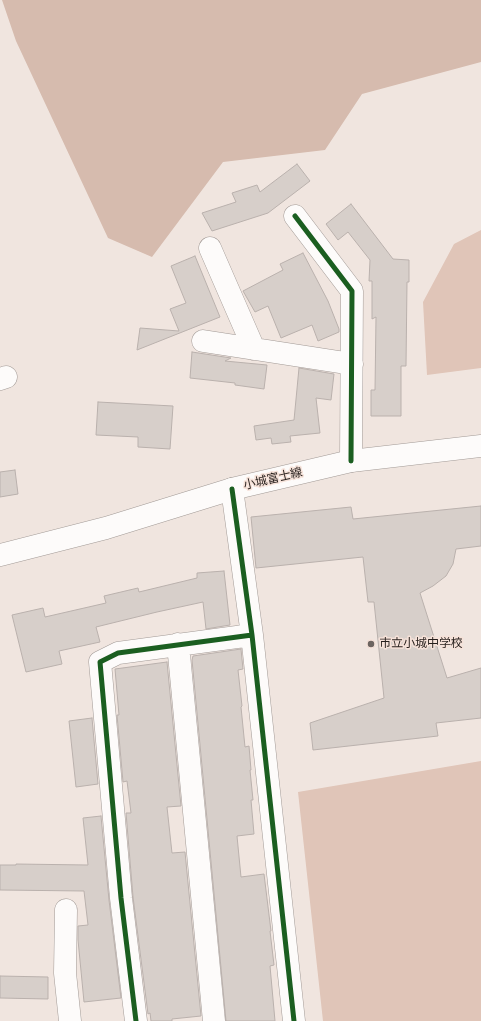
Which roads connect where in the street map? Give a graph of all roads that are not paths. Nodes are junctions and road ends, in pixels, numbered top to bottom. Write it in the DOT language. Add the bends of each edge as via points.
graph roads {
  1 [pos="295,216"];
  2 [pos="210,248"];
  3 [pos="203,341"];
  4 [pos="254,349"];
  5 [pos="352,364"];
  6 [pos="481,446"];
  7 [pos="351,461"];
  8 [pos="232,489"];
  9 [pos="0,555"];
  10 [pos="252,635"];
  11 [pos="178,644"];
  12 [pos="66,910"];
  13 [pos="70,1021"];
  14 [pos="136,1021"];
  15 [pos="214,1021"];
  16 [pos="294,1021"];
  1 -- 5 [label="street" via="352,291"];
  2 -- 4 [label="street"];
  3 -- 4 [label="street"];
  4 -- 5 [label="street"];
  5 -- 7 [label="street"];
  6 -- 7 [label="street, 小城富士線"];
  7 -- 8 [label="street, 小城富士線"];
  8 -- 9 [label="street, 小城富士線" via="106,528"];
  8 -- 10 [label="street"];
  10 -- 11 [label="street"];
  10 -- 16 [label="street"];
  11 -- 14 [label="street" via="118,653 100,662 121,898"];
  11 -- 15 [label="street"];
  12 -- 13 [label="street" via="64,973"];
}
